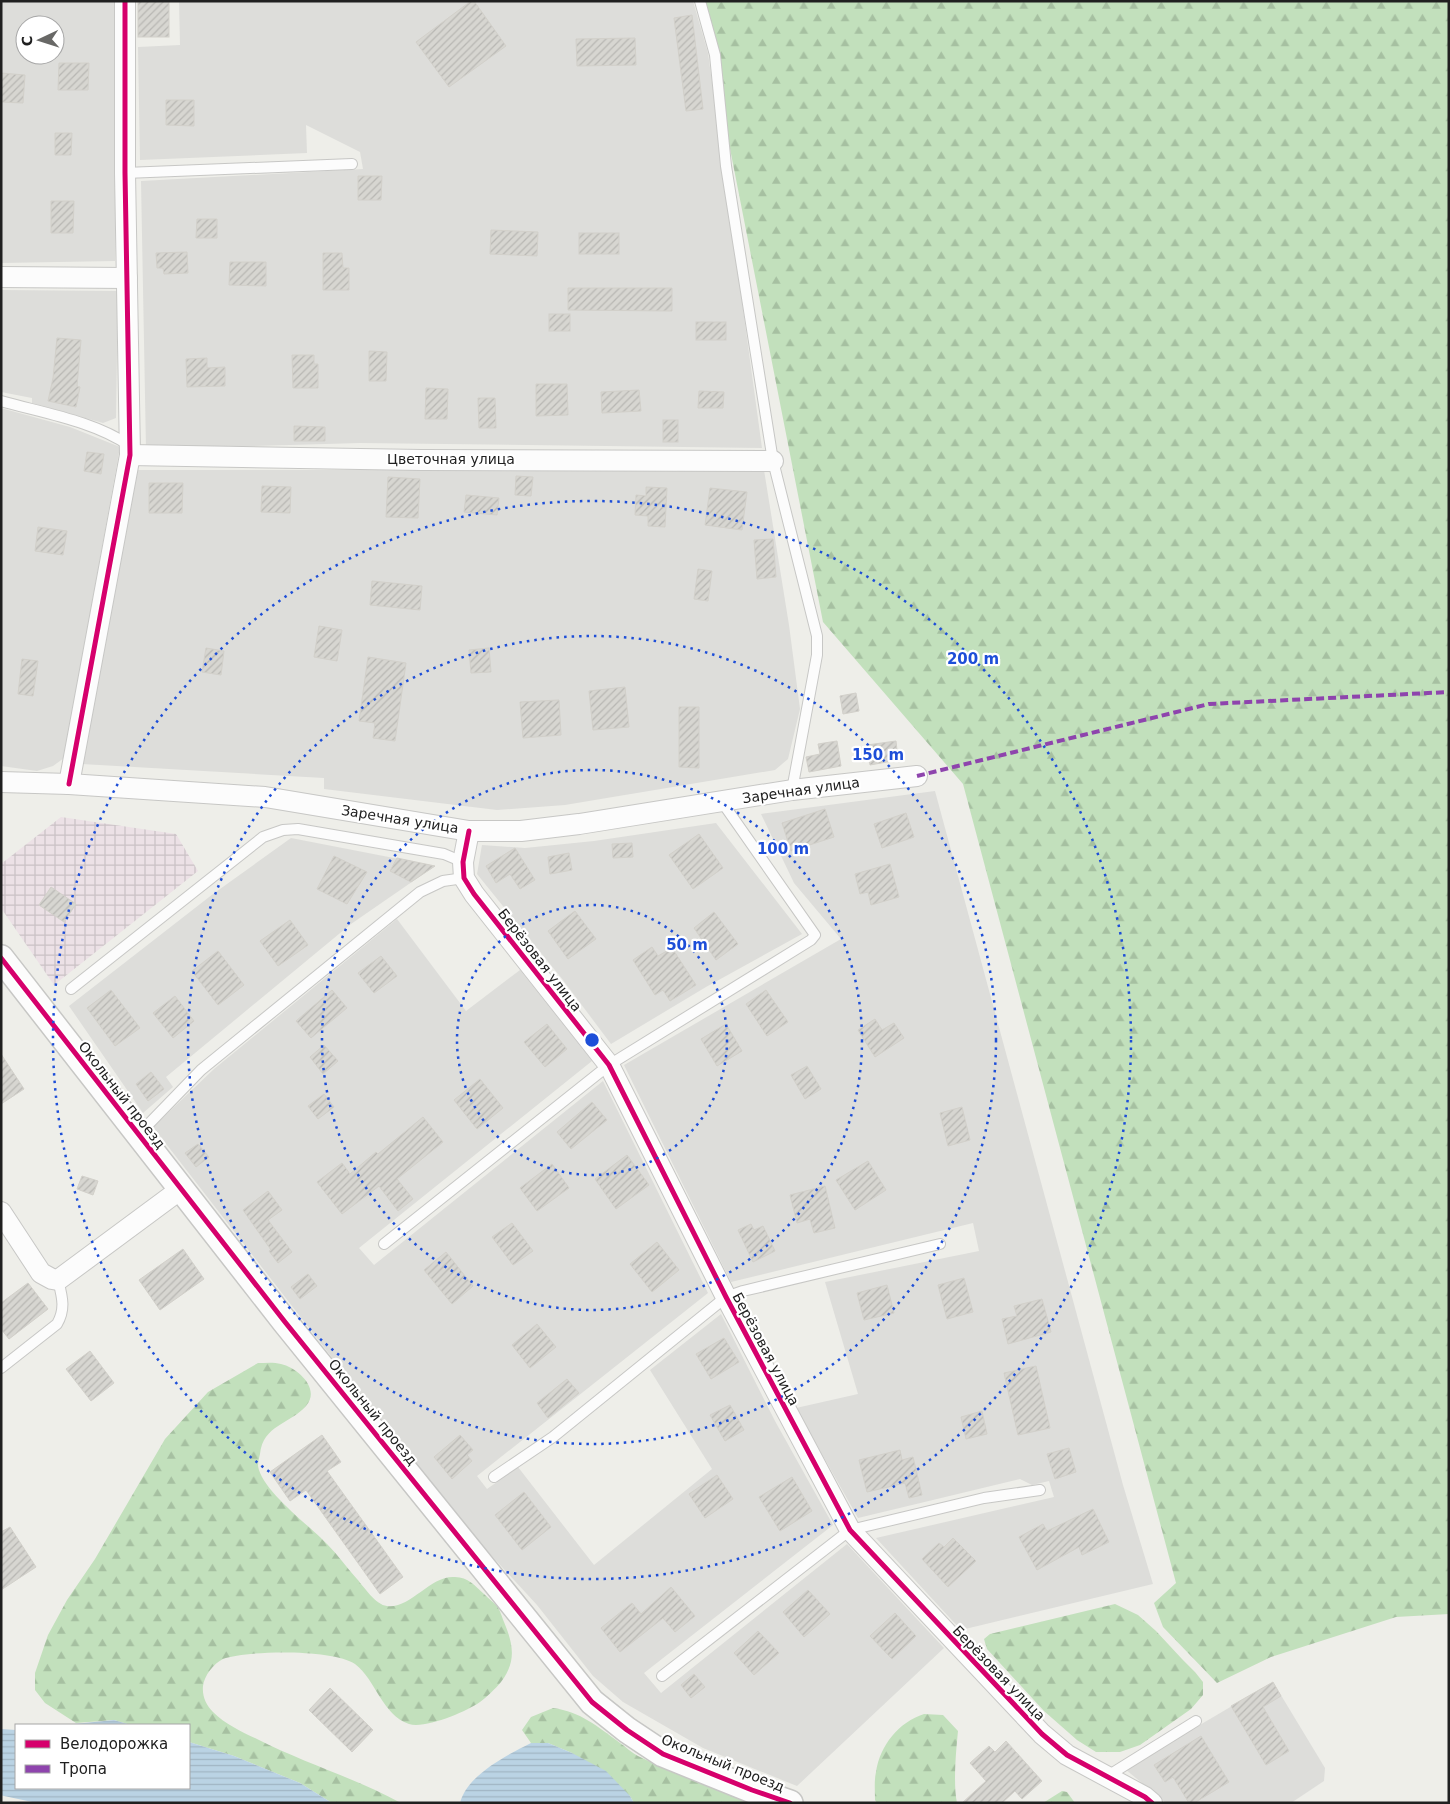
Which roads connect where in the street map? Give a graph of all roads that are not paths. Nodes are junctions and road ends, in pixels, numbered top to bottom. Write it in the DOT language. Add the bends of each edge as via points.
graph roads {
  1 [pos="125,1"];
  2 [pos="700,1"];
  3 [pos="352,164"];
  4 [pos="125,173"];
  5 [pos="1,277"];
  6 [pos="127,278"];
  7 [pos="1,401"];
  8 [pos="130,450"];
  9 [pos="773,461"];
  10 [pos="917,776"];
  11 [pos="1,782"];
  12 [pos="69,784"];
  13 [pos="792,790"];
  14 [pos="722,802"];
  15 [pos="470,831"];
  16 [pos="464,870"];
  17 [pos="1,958"];
  18 [pos="71,989"];
  19 [pos="609,1065"];
  20 [pos="138,1134"];
  21 [pos="181,1189"];
  22 [pos="1,1212"];
  23 [pos="384,1244"];
  24 [pos="940,1244"];
  25 [pos="58,1280"];
  26 [pos="726,1297"];
  27 [pos="1,1368"];
  28 [pos="494,1477"];
  29 [pos="1040,1490"];
  30 [pos="850,1530"];
  31 [pos="662,1676"];
  32 [pos="1196,1721"];
  33 [pos="1106,1777"];
  34 [pos="790,1803"];
  35 [pos="1152,1803"];
  1 -- 4 [label="street"];
  2 -- 9 [label="lane" via="715,55 726,166"];
  3 -- 4 [label="lane"];
  4 -- 6 [label="street"];
  5 -- 6 [label="street"];
  6 -- 8 [label="street"];
  7 -- 8 [label="lane" via="93,427 118,438"];
  8 -- 9 [label="street, Цветочная улица" via="421,460"];
  8 -- 12 [label="street"];
  9 -- 13 [label="lane" via="817,636 817,656"];
  10 -- 13 [label="street, Заречная улица"];
  11 -- 12 [label="street, Заречная улица"];
  12 -- 15 [label="street, Заречная улица" via="265,797"];
  13 -- 14 [label="street, Заречная улица"];
  14 -- 15 [label="street, Заречная улица" via="521,831"];
  14 -- 19 [label="lane" via="815,935"];
  15 -- 16 [label="street"];
  16 -- 18 [label="lane" via="444,854 298,829 284,830 264,838"];
  16 -- 19 [label="street, Берёзовая улица" via="474,894"];
  16 -- 20 [label="lane" via="420,892 201,1070"];
  17 -- 20 [label="street, Окольный проезд"];
  19 -- 23 [label="lane"];
  19 -- 26 [label="street, Берёзовая улица"];
  20 -- 21 [label="street, Окольный проезд"];
  21 -- 25 [label="street"];
  21 -- 34 [label="street, Окольный проезд" via="592,1702 663,1754"];
  22 -- 25 [label="street" via="42,1273"];
  24 -- 26 [label="lane"];
  25 -- 27 [label="lane" via="63,1300 62,1315 57,1324"];
  26 -- 28 [label="lane" via="553,1437"];
  26 -- 30 [label="street, Берёзовая улица"];
  29 -- 30 [label="lane" via="984,1498"];
  30 -- 31 [label="lane"];
  30 -- 33 [label="street, Берёзовая улица" via="1042,1734 1067,1755"];
  32 -- 33 [label="lane"];
  33 -- 35 [label="street, Берёзовая улица"];
}
